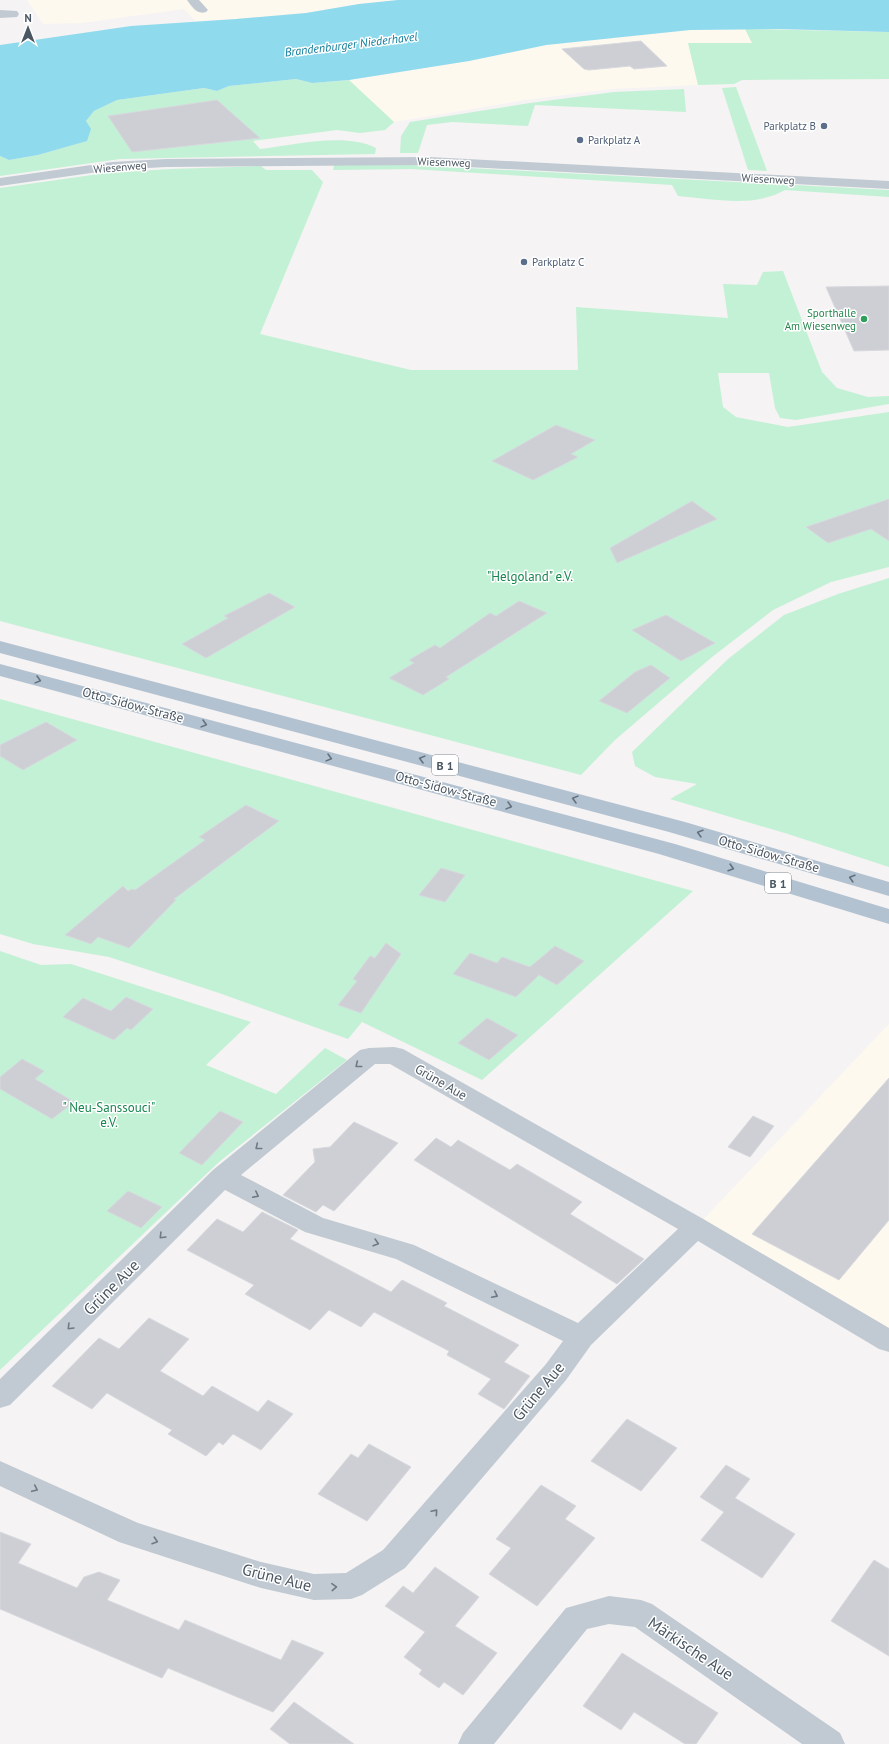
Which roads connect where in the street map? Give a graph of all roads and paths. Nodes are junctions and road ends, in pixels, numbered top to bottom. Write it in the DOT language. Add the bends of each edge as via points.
graph roads {
  1 [pos="193,0"];
  2 [pos="202,10"];
  3 [pos="0,14"];
  4 [pos="13,14"];
  5 [pos="0,182"];
  6 [pos="889,185"];
  7 [pos="0,647"];
  8 [pos="0,670"];
  9 [pos="889,889"];
  10 [pos="889,917"];
  11 [pos="222,1177"];
  12 [pos="696,1227"];
  13 [pos="580,1337"];
  14 [pos="889,1341"];
  15 [pos="0,1396"];
  16 [pos="0,1473"];
  17 [pos="474,1744"];
  18 [pos="829,1744"];
  1 -- 2 [label="street"];
  3 -- 4 [label="street"];
  5 -- 6 [label="street, Wiesenweg" via="112,166 386,160"];
  9 -- 7 [label="main road, Otto-Sidow-Straße / B 1, one-way" via="677,827"];
  8 -- 10 [label="main road, Otto-Sidow-Straße / B 1, one-way" via="667,849"];
  12 -- 11 [label="street, Grüne Aue, one-way" via="394,1055 369,1056"];
  11 -- 13 [label="street, one-way" via="314,1225 406,1252"];
  11 -- 15 [label="street, Grüne Aue, one-way"];
  12 -- 13 [label="street, Grüne Aue"];
  12 -- 14 [label="street, Grüne Aue"];
  16 -- 13 [label="street, Grüne Aue, one-way" via="130,1533 261,1575 314,1588 351,1586 394,1559 556,1372"];
  17 -- 18 [label="street, Märkische Aue" via="577,1618 609,1610 641,1614"];
}
